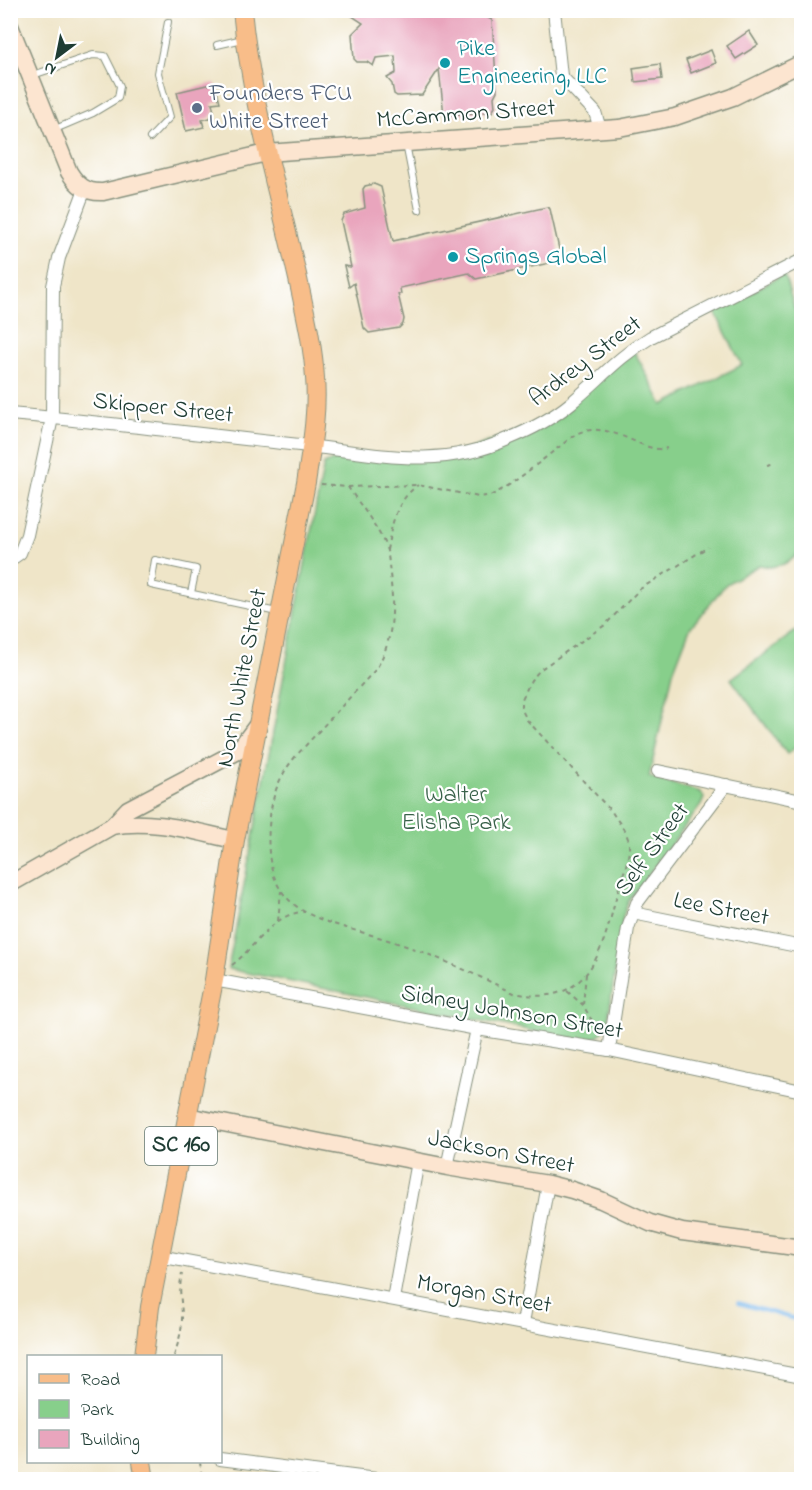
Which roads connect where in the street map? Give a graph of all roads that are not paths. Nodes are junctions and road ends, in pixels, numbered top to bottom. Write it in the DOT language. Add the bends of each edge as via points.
graph roads {
  1 [pos="242,10"];
  2 [pos="554,10"];
  3 [pos="168,22"];
  4 [pos="10,26"];
  5 [pos="246,38"];
  6 [pos="217,45"];
  7 [pos="801,63"];
  8 [pos="31,76"];
  9 [pos="600,129"];
  10 [pos="53,130"];
  11 [pos="150,138"];
  12 [pos="406,143"];
  13 [pos="266,153"];
  14 [pos="85,189"];
  15 [pos="419,210"];
  16 [pos="801,260"];
  17 [pos="10,414"];
  18 [pos="52,418"];
  19 [pos="312,446"];
  20 [pos="10,560"];
  21 [pos="192,594"];
  22 [pos="280,613"];
  23 [pos="258,724"];
  24 [pos="658,771"];
  25 [pos="726,786"];
  26 [pos="801,801"];
  27 [pos="111,826"];
  28 [pos="235,840"];
  29 [pos="10,884"];
  30 [pos="633,913"];
  31 [pos="801,947"];
  32 [pos="221,975"];
  33 [pos="477,1029"];
  34 [pos="609,1050"];
  35 [pos="801,1090"];
  36 [pos="187,1116"];
  37 [pos="418,1161"];
  38 [pos="447,1167"];
  39 [pos="548,1184"];
  40 [pos="801,1248"];
  41 [pos="159,1256"];
  42 [pos="393,1299"];
  43 [pos="523,1323"];
  44 [pos="144,1355"];
  45 [pos="801,1376"];
  46 [pos="222,1459"];
  47 [pos="384,1479"];
  1 -- 5 [label="main road, North White Street"];
  2 -- 9 [label="street" via="561,76 595,112"];
  3 -- 11 [label="lane" via="158,73 170,117"];
  4 -- 8 [label="street"];
  5 -- 6 [label="lane"];
  5 -- 13 [label="main road, North White Street"];
  7 -- 9 [label="street, McCammon Street" via="733,97 675,117"];
  8 -- 10 [label="street"];
  8 -- 10 [label="lane" via="93,55 105,56 120,86 118,98"];
  9 -- 12 [label="street, McCammon Street"];
  10 -- 14 [label="street" via="69,171"];
  12 -- 13 [label="street, McCammon Street"];
  12 -- 15 [label="lane"];
  13 -- 14 [label="street, McCammon Street" via="103,192"];
  13 -- 19 [label="main road, North White Street" via="312,345 316,379"];
  14 -- 18 [label="street" via="58,258 53,286"];
  16 -- 19 [label="street, Ardrey Street" via="636,346 569,405 506,440 460,454 409,459"];
  17 -- 18 [label="street, Skipper Street"];
  18 -- 19 [label="street, Skipper Street"];
  18 -- 20 [label="street" via="27,535 20,553"];
  19 -- 22 [label="main road, North White Street"];
  21 -- 21 [label="lane" via="151,585 155,560 196,569"];
  21 -- 22 [label="lane"];
  22 -- 23 [label="main road, North White Street"];
  23 -- 27 [label="street" via="238,751 128,808"];
  23 -- 28 [label="main road, North White Street"];
  24 -- 25 [label="street"];
  25 -- 26 [label="street"];
  25 -- 30 [label="street, Self Street"];
  27 -- 28 [label="street" via="149,823"];
  27 -- 29 [label="street"];
  28 -- 32 [label="main road, North White Street / SC 160"];
  30 -- 31 [label="street, Lee Street"];
  30 -- 34 [label="street, Self Street"];
  32 -- 33 [label="street, Sidney Johnson Street"];
  32 -- 36 [label="main road, North White Street / SC 160"];
  33 -- 34 [label="street, Sidney Johnson Street"];
  33 -- 38 [label="street"];
  34 -- 35 [label="street, Sidney Johnson Street"];
  36 -- 37 [label="street, Jackson Street"];
  36 -- 41 [label="main road, North White Street / SC 160"];
  37 -- 38 [label="street, Jackson Street"];
  37 -- 42 [label="street"];
  38 -- 39 [label="street, Jackson Street"];
  39 -- 40 [label="street, Jackson Street" via="682,1232"];
  39 -- 43 [label="street"];
  41 -- 42 [label="street, Morgan Street"];
  41 -- 44 [label="main road, North White Street / SC 160"];
  42 -- 43 [label="street, Morgan Street"];
  43 -- 45 [label="street, Morgan Street"];
  46 -- 47 [label="street"];
}
